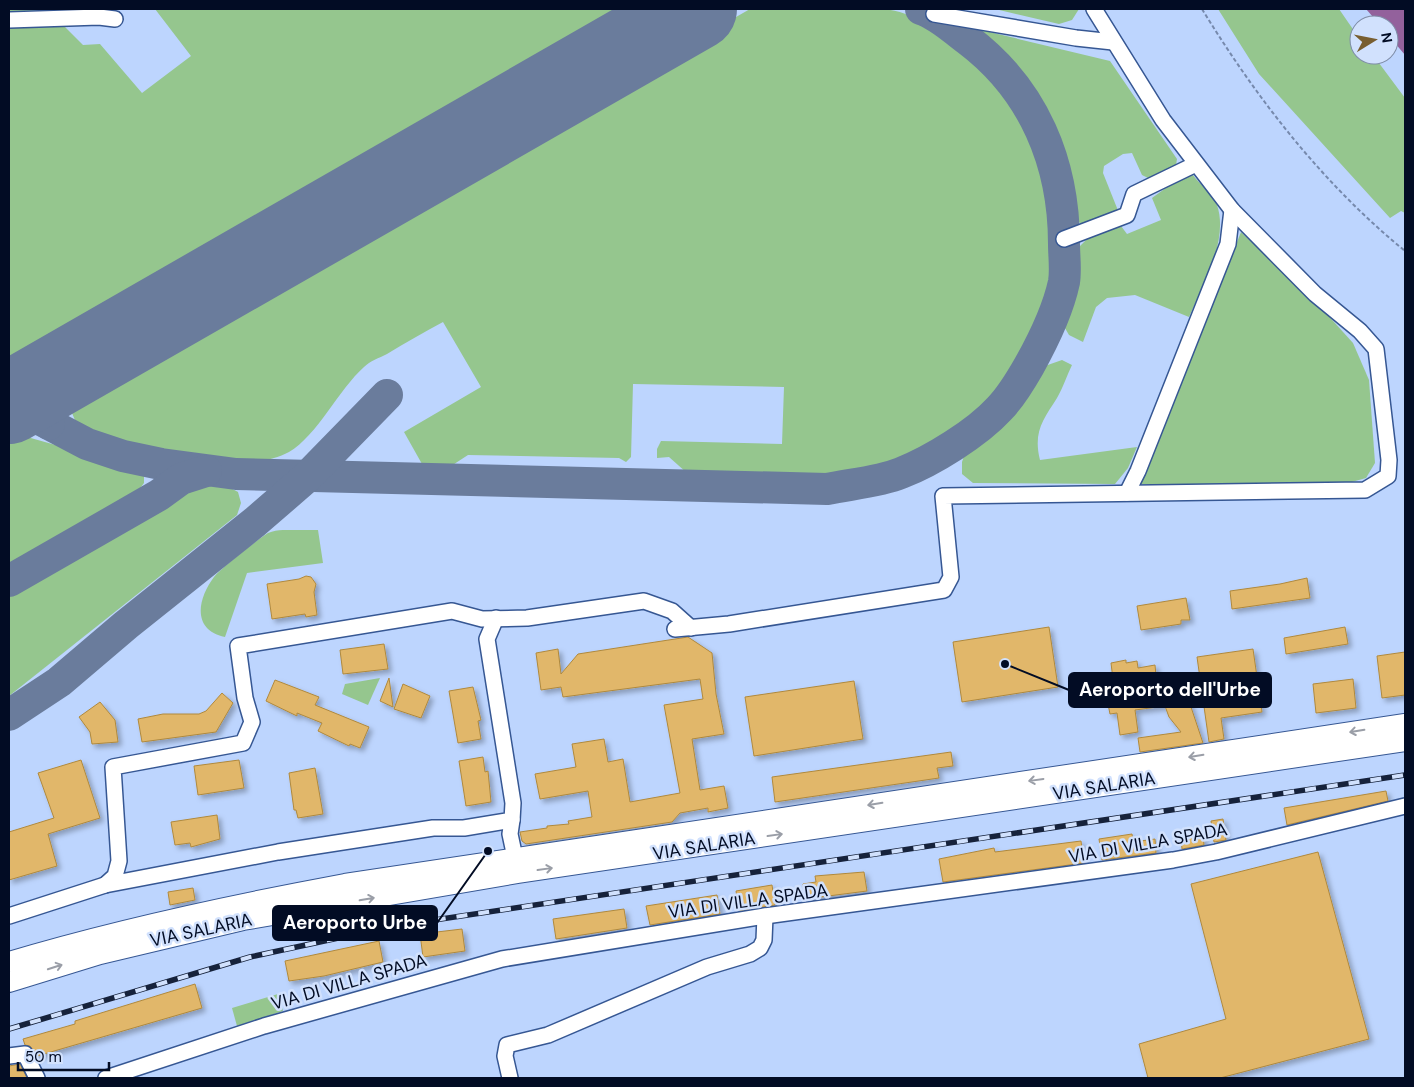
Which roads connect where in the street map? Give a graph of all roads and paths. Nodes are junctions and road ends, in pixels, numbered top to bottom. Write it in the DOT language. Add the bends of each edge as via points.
graph roads {
  1 [pos="1094,9"];
  2 [pos="1202,9"];
  3 [pos="934,14"];
  4 [pos="115,19"];
  5 [pos="9,20"];
  6 [pos="1113,42"];
  7 [pos="1196,164"];
  8 [pos="1232,210"];
  9 [pos="1064,239"];
  10 [pos="1405,251"];
  11 [pos="1127,493"];
  12 [pos="496,618"];
  13 [pos="691,628"];
  14 [pos="675,629"];
  15 [pos="1405,724"];
  16 [pos="1405,741"];
  17 [pos="1405,806"];
  18 [pos="512,820"];
  19 [pos="516,865"];
  20 [pos="104,885"];
  21 [pos="9,916"];
  22 [pos="765,916"];
  23 [pos="9,962"];
  24 [pos="9,982"];
  25 [pos="9,1056"];
  26 [pos="37,1078"];
  27 [pos="106,1078"];
  28 [pos="510,1078"];
  1 -- 6 [label="street"];
  2 -- 10 [label="path" via="1235,63 1283,128 1376,227"];
  3 -- 6 [label="street"];
  4 -- 5 [label="street" via="99,16"];
  6 -- 7 [label="street" via="1163,120"];
  7 -- 8 [label="street"];
  7 -- 9 [label="street" via="1134,194 1127,215"];
  8 -- 11 [label="street" via="1228,244"];
  8 -- 11 [label="street" via="1315,294 1360,331 1376,349 1389,460 1388,476 1365,490"];
  11 -- 13 [label="street" via="942,496 951,578 944,590"];
  12 -- 13 [label="street" via="528,618 644,601 672,611"];
  12 -- 18 [label="street" via="487,639 513,803"];
  12 -- 20 [label="street" via="482,619 452,611 238,646 245,698 252,722 243,743 113,767 119,861 115,876"];
  13 -- 14 [label="street"];
  15 -- 19 [label="main road, VIA SALARIA, one-way"];
  19 -- 16 [label="main road, VIA SALARIA, one-way"];
  17 -- 22 [label="street, VIA DI VILLA SPADA" via="1173,860"];
  18 -- 19 [label="street" via="510,834"];
  18 -- 20 [label="street" via="464,828 433,828 278,852"];
  19 -- 23 [label="main road, VIA SALARIA" via="264,899 98,936"];
  24 -- 19 [label="main road, VIA SALARIA, one-way" via="100,954 234,922"];
  20 -- 21 [label="street"];
  22 -- 27 [label="street, VIA DI VILLA SPADA" via="502,959 264,1026"];
  22 -- 28 [label="street" via="764,940 760,948 750,954 707,967 556,1032 507,1045 504,1056"];
  25 -- 26 [label="street" via="25,1054"];
}
